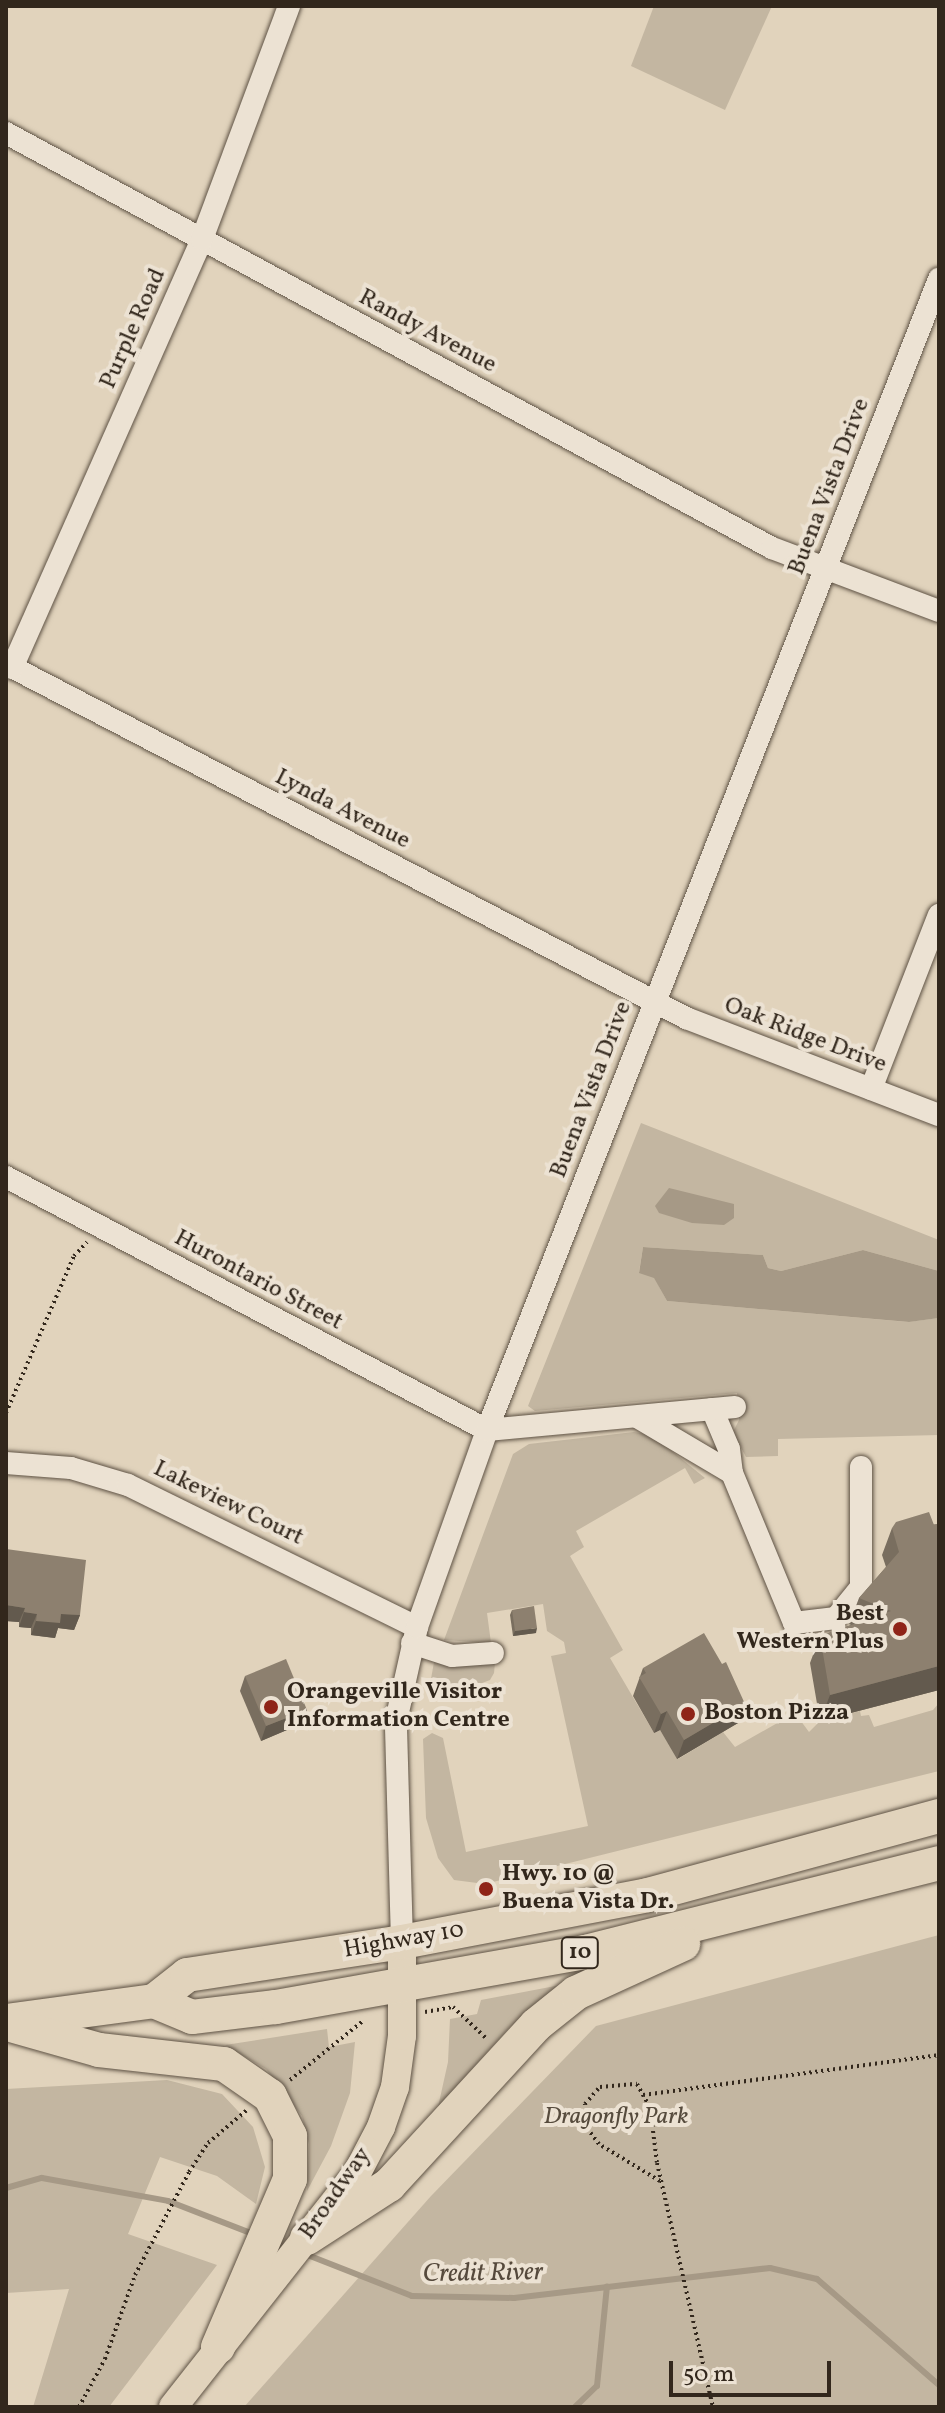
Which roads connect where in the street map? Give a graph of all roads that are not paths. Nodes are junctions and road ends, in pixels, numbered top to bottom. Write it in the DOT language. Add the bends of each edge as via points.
graph roads {
  1 [pos="289,6"];
  2 [pos="6,133"];
  3 [pos="202,239"];
  4 [pos="939,279"];
  5 [pos="827,567"];
  6 [pos="939,611"];
  7 [pos="9,666"];
  8 [pos="939,915"];
  9 [pos="654,1002"];
  10 [pos="871,1089"];
  11 [pos="939,1115"];
  12 [pos="6,1177"];
  13 [pos="735,1407"];
  14 [pos="712,1409"];
  15 [pos="639,1418"];
  16 [pos="487,1430"];
  17 [pos="6,1463"];
  18 [pos="861,1467"];
  19 [pos="732,1473"];
  20 [pos="415,1635"];
  21 [pos="493,1653"];
  22 [pos="939,1816"];
  23 [pos="939,1863"];
  24 [pos="752,1909"];
  25 [pos="402,1942"];
  26 [pos="154,2001"];
  27 [pos="404,2001"];
  28 [pos="6,2022"];
  29 [pos="307,2238"];
  30 [pos="268,2260"];
  31 [pos="218,2347"];
  32 [pos="173,2407"];
  1 -- 3 [label="street, Purple Road"];
  2 -- 3 [label="street, Randy Avenue"];
  3 -- 5 [label="street, Randy Avenue" via="772,548"];
  3 -- 7 [label="street, Purple Road"];
  4 -- 5 [label="street, Buena Vista Drive"];
  5 -- 6 [label="street, Randy Avenue"];
  5 -- 9 [label="street, Buena Vista Drive"];
  7 -- 9 [label="street, Lynda Avenue"];
  8 -- 10 [label="street"];
  9 -- 10 [label="street, Oak Ridge Drive"];
  9 -- 16 [label="street, Buena Vista Drive"];
  10 -- 11 [label="street, Oak Ridge Drive"];
  12 -- 16 [label="street, Hurontario Street"];
  13 -- 14 [label="street"];
  14 -- 15 [label="street"];
  14 -- 19 [label="street" via="729,1449"];
  15 -- 16 [label="street"];
  15 -- 19 [label="street"];
  16 -- 20 [label="street, Buena Vista Drive"];
  17 -- 20 [label="street, Lakeview Court" via="71,1468 128,1485"];
  18 -- 19 [label="street" via="861,1587 836,1618 794,1623"];
  20 -- 21 [label="street, Lakeview Court" via="452,1656"];
  20 -- 25 [label="street, Buena Vista Drive" via="396,1721"];
  22 -- 25 [label="highway, Highway 10 / 10" via="648,1895"];
  23 -- 24 [label="highway, Highway 10 / 10"];
  24 -- 27 [label="highway, Highway 10 / 10"];
  24 -- 29 [label="highway" via="576,1993 506,2056 389,2185"];
  25 -- 26 [label="highway, Highway 10 / 10" via="187,1975"];
  25 -- 27 [label="main road, Broadway"];
  26 -- 27 [label="highway, Highway 10 / 10" via="192,2017"];
  26 -- 28 [label="highway"];
  27 -- 29 [label="main road, Broadway" via="395,2087 381,2127 357,2173"];
  28 -- 30 [label="highway" via="99,2050 224,2064 270,2096 290,2136 292,2153 290,2179 272,2222"];
  29 -- 30 [label="main road, Broadway"];
  30 -- 31 [label="highway"];
  31 -- 32 [label="main road"];
}
